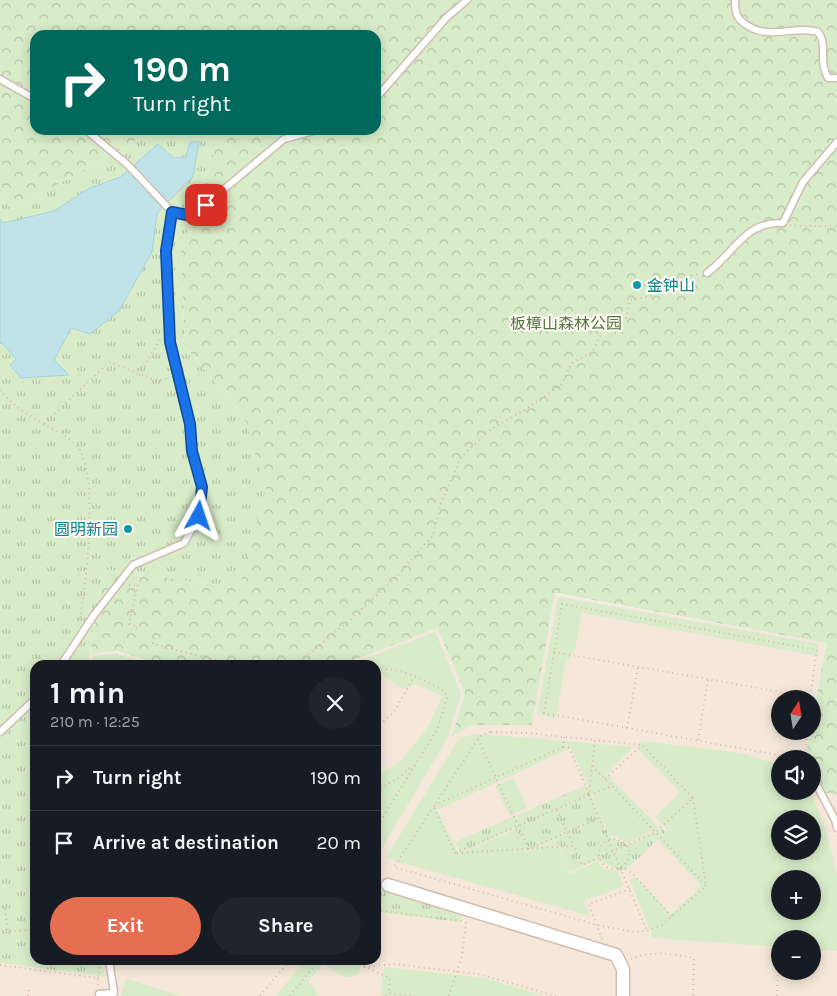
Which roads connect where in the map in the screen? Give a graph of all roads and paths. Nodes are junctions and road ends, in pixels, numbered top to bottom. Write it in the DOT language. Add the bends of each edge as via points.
graph roads {
  1 [pos="467,0"];
  2 [pos="735,0"];
  3 [pos="837,78"];
  4 [pos="0,79"];
  5 [pos="381,92"];
  6 [pos="30,96"];
  7 [pos="92,135"];
  8 [pos="299,135"];
  9 [pos="837,142"];
  10 [pos="172,212"];
  11 [pos="783,223"];
  12 [pos="837,226"];
  13 [pos="707,273"];
  14 [pos="651,283"];
  15 [pos="647,284"];
  16 [pos="169,326"];
  17 [pos="139,375"];
  18 [pos="178,376"];
  19 [pos="0,390"];
  20 [pos="44,424"];
  21 [pos="117,586"];
  22 [pos="78,623"];
  23 [pos="136,633"];
  24 [pos="154,638"];
  25 [pos="554,652"];
  26 [pos="64,660"];
  27 [pos="215,660"];
  28 [pos="301,660"];
  29 [pos="638,667"];
  30 [pos="381,669"];
  31 [pos="414,677"];
  32 [pos="708,679"];
  33 [pos="811,690"];
  34 [pos="771,691"];
  35 [pos="30,704"];
  36 [pos="381,719"];
  37 [pos="384,721"];
  38 [pos="381,724"];
  39 [pos="627,728"];
  40 [pos="0,732"];
  41 [pos="564,737"];
  42 [pos="478,739"];
  43 [pos="595,740"];
  44 [pos="698,740"];
  45 [pos="642,745"];
  46 [pos="563,747"];
  47 [pos="771,754"];
  48 [pos="416,762"];
  49 [pos="592,766"];
  50 [pos="496,777"];
  51 [pos="605,778"];
  52 [pos="612,786"];
  53 [pos="381,788"];
  54 [pos="821,793"];
  55 [pos="589,795"];
  56 [pos="693,798"];
  57 [pos="433,806"];
  58 [pos="556,809"];
  59 [pos="600,818"];
  60 [pos="381,820"];
  61 [pos="518,825"];
  62 [pos="837,828"];
  63 [pos="567,832"];
  64 [pos="656,832"];
  65 [pos="609,840"];
  66 [pos="574,846"];
  67 [pos="626,846"];
  68 [pos="529,849"];
  69 [pos="614,851"];
  70 [pos="454,853"];
  71 [pos="599,858"];
  72 [pos="621,867"];
  73 [pos="388,885"];
  74 [pos="706,886"];
  75 [pos="630,889"];
  76 [pos="5,909"];
  77 [pos="381,910"];
  78 [pos="467,915"];
  79 [pos="672,917"];
  80 [pos="597,925"];
  81 [pos="30,930"];
  82 [pos="647,931"];
  83 [pos="607,953"];
  84 [pos="628,960"];
  85 [pos="0,965"];
  86 [pos="99,965"];
  87 [pos="110,965"];
  88 [pos="286,965"];
  89 [pos="315,965"];
  90 [pos="379,965"];
  91 [pos="381,965"];
  92 [pos="364,966"];
  93 [pos="457,971"];
  94 [pos="98,978"];
  95 [pos="777,980"];
  96 [pos="29,987"];
  97 [pos="539,991"];
  98 [pos="389,993"];
  99 [pos="99,995"];
  100 [pos="28,996"];
  101 [pos="260,996"];
  102 [pos="290,996"];
  103 [pos="386,996"];
  104 [pos="415,996"];
  105 [pos="449,996"];
  106 [pos="538,996"];
  107 [pos="556,996"];
  108 [pos="623,996"];
  109 [pos="693,996"];
  110 [pos="777,996"];
  1 -- 5 [label="lane" via="446,18"];
  2 -- 3 [label="lane" via="735,12 752,29 763,33 802,29 818,32 822,37 824,71 828,78"];
  4 -- 6 [label="lane"];
  7 -- 10 [label="lane" via="128,164"];
  8 -- 10 [label="lane" via="284,139 192,216"];
  9 -- 11 [label="lane" via="803,182"];
  10 -- 16 [label="lane" via="166,251"];
  11 -- 12 [label="path"];
  11 -- 13 [label="lane" via="773,223 749,232"];
  13 -- 14 [label="path"];
  14 -- 15 [label="path"];
  14 -- 28 [label="path" via="651,296 630,300 626,318 608,321 592,352 571,364 562,384 523,412 491,429 462,456 442,500 434,535 398,575"];
  16 -- 17 [label="path"];
  16 -- 18 [label="lane"];
  17 -- 18 [label="path" via="156,381"];
  17 -- 20 [label="path" via="109,362"];
  18 -- 21 [label="lane" via="202,487 199,516 184,543 133,565"];
  19 -- 20 [label="path" via="8,400"];
  20 -- 22 [label="path" via="78,447 86,463 90,519"];
  21 -- 23 [label="path" via="138,584 129,624 137,626"];
  21 -- 26 [label="lane"];
  24 -- 27 [label="path" via="153,644"];
  25 -- 29 [label="path"];
  25 -- 33 [label="path" via="562,604 817,650"];
  25 -- 39 [label="path" via="544,713"];
  29 -- 32 [label="path"];
  29 -- 39 [label="path"];
  30 -- 31 [label="path"];
  31 -- 37 [label="path" via="393,713"];
  31 -- 48 [label="path" via="444,691 447,698 437,730"];
  32 -- 34 [label="path"];
  32 -- 44 [label="path"];
  35 -- 40 [label="lane"];
  36 -- 37 [label="path"];
  37 -- 38 [label="path"];
  39 -- 44 [label="path"];
  41 -- 42 [label="path" via="491,732"];
  41 -- 43 [label="path"];
  41 -- 46 [label="path"];
  42 -- 50 [label="path"];
  42 -- 57 [label="path"];
  43 -- 45 [label="path"];
  43 -- 49 [label="path"];
  44 -- 47 [label="path"];
  45 -- 51 [label="path"];
  45 -- 56 [label="path"];
  46 -- 50 [label="path"];
  46 -- 55 [label="path" via="569,748"];
  48 -- 53 [label="path"];
  48 -- 60 [label="path"];
  49 -- 51 [label="path"];
  49 -- 55 [label="path"];
  50 -- 57 [label="path"];
  50 -- 61 [label="path"];
  51 -- 52 [label="path"];
  52 -- 55 [label="path"];
  52 -- 64 [label="path"];
  54 -- 62 [label="lane"];
  55 -- 58 [label="path"];
  55 -- 59 [label="path"];
  56 -- 64 [label="path"];
  56 -- 74 [label="path"];
  57 -- 70 [label="path"];
  57 -- 80 [label="path" via="394,867"];
  58 -- 61 [label="path"];
  58 -- 63 [label="path"];
  59 -- 63 [label="path"];
  59 -- 65 [label="path"];
  61 -- 68 [label="path"];
  61 -- 70 [label="path"];
  63 -- 66 [label="path"];
  63 -- 68 [label="path"];
  64 -- 67 [label="path"];
  64 -- 74 [label="path"];
  65 -- 67 [label="path" via="619,840"];
  65 -- 69 [label="path"];
  65 -- 71 [label="path" via="601,846"];
  66 -- 68 [label="path"];
  66 -- 71 [label="path" via="582,865"];
  67 -- 69 [label="path"];
  67 -- 72 [label="path" via="629,856"];
  68 -- 70 [label="path"];
  69 -- 71 [label="path"];
  69 -- 72 [label="path"];
  71 -- 72 [label="path" via="611,869"];
  72 -- 75 [label="path"];
  72 -- 79 [label="path" via="632,874"];
  73 -- 78 [label="street"];
  74 -- 79 [label="path"];
  75 -- 80 [label="path" via="589,904"];
  75 -- 82 [label="path"];
  76 -- 81 [label="path" via="8,932"];
  77 -- 78 [label="path"];
  78 -- 83 [label="street"];
  78 -- 93 [label="path"];
  79 -- 82 [label="path"];
  80 -- 82 [label="path"];
  80 -- 83 [label="path"];
  83 -- 108 [label="street" via="616,955 623,968"];
  84 -- 109 [label="path" via="652,954 694,958"];
  85 -- 94 [label="path"];
  86 -- 94 [label="path"];
  87 -- 99 [label="lane" via="114,993"];
  88 -- 101 [label="path"];
  89 -- 102 [label="path"];
  90 -- 92 [label="path"];
  91 -- 93 [label="path"];
  92 -- 98 [label="path" via="390,978"];
  93 -- 97 [label="path"];
  93 -- 105 [label="path"];
  94 -- 99 [label="path"];
  95 -- 110 [label="path"];
  96 -- 100 [label="path"];
  97 -- 106 [label="path"];
  97 -- 107 [label="path"];
  98 -- 103 [label="path"];
  98 -- 104 [label="path"];
}
